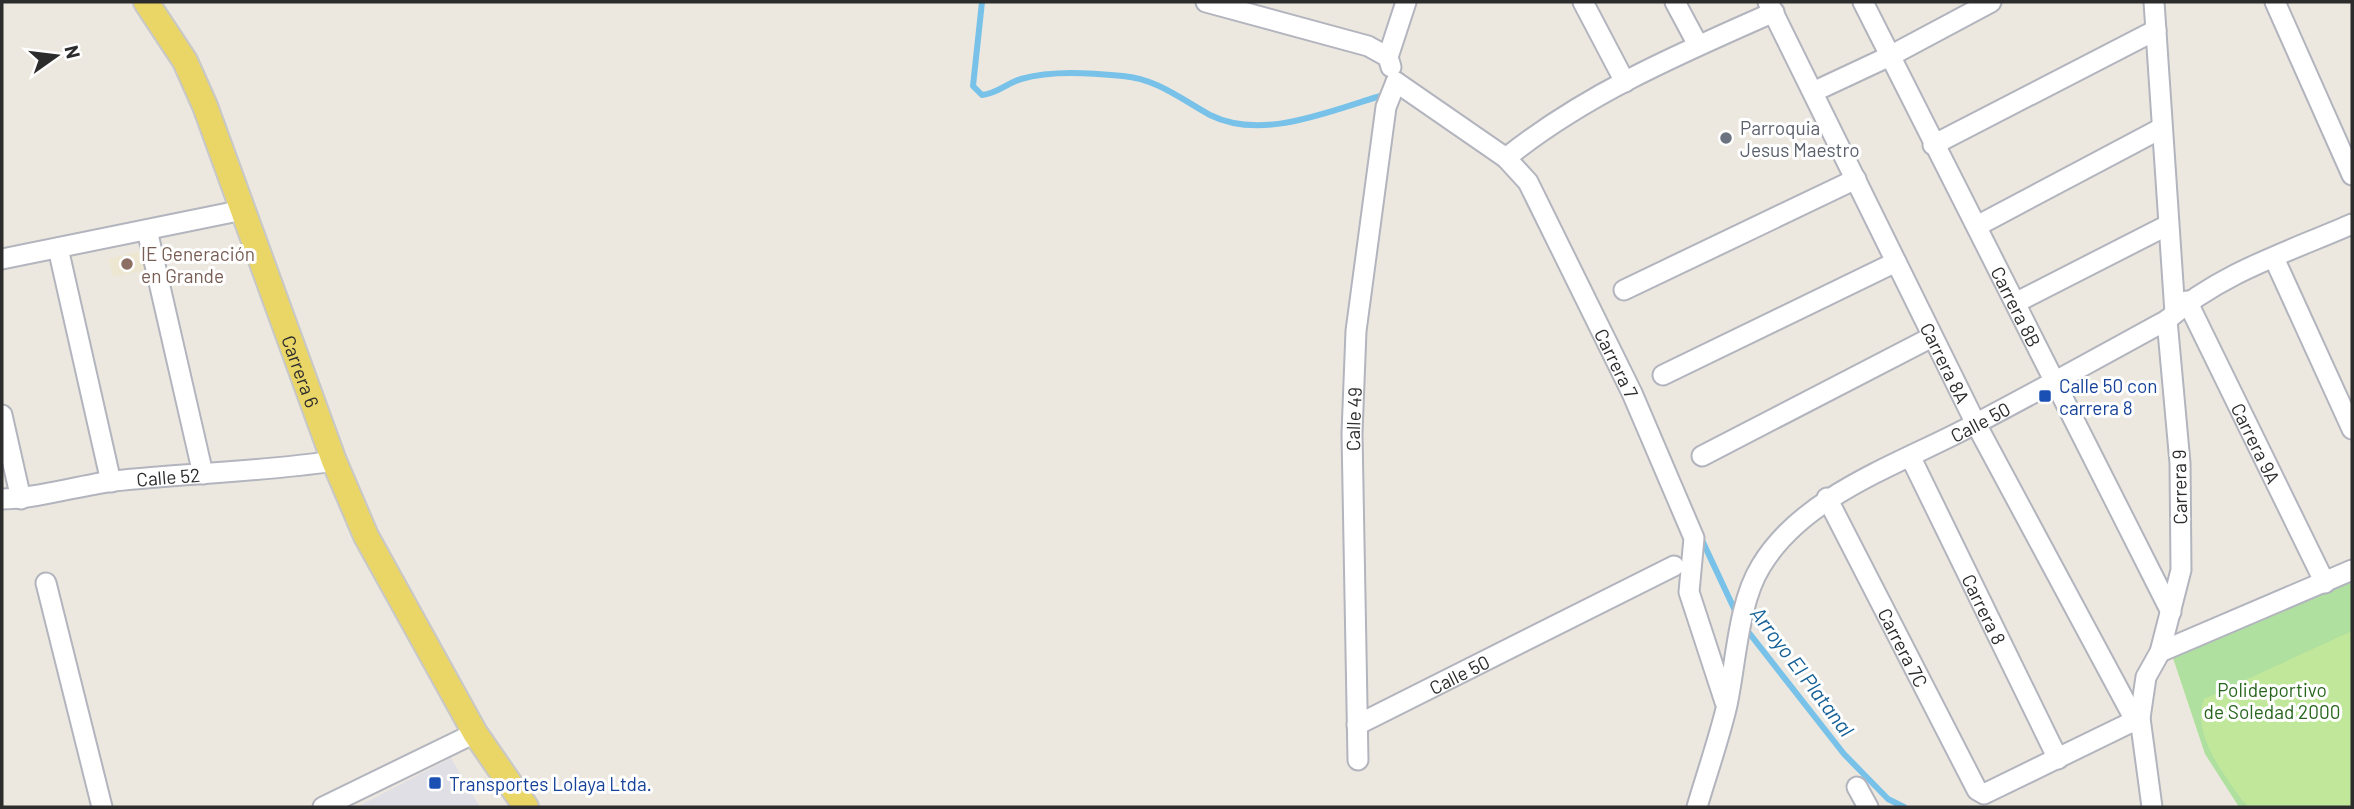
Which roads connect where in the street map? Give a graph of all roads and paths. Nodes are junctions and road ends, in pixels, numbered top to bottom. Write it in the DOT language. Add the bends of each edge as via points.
graph roads {
  1 [pos="146,2"];
  2 [pos="1206,2"];
  3 [pos="1406,2"];
  4 [pos="1583,2"];
  5 [pos="1675,2"];
  6 [pos="1863,2"];
  7 [pos="1990,2"];
  8 [pos="2154,2"];
  9 [pos="2275,2"];
  10 [pos="1771,7"];
  11 [pos="1964,8"];
  12 [pos="2156,30"];
  13 [pos="1698,46"];
  14 [pos="1891,56"];
  15 [pos="1388,57"];
  16 [pos="1396,82"];
  17 [pos="1625,82"];
  18 [pos="1813,92"];
  19 [pos="2160,130"];
  20 [pos="1933,145"];
  21 [pos="1506,158"];
  22 [pos="2352,175"];
  23 [pos="1856,179"];
  24 [pos="243,209"];
  25 [pos="2352,224"];
  26 [pos="1977,226"];
  27 [pos="2166,226"];
  28 [pos="147,230"];
  29 [pos="58,248"];
  30 [pos="2274,258"];
  31 [pos="2,259"];
  32 [pos="1896,262"];
  33 [pos="1624,290"];
  34 [pos="2017,302"];
  35 [pos="2176,311"];
  36 [pos="1932,337"];
  37 [pos="1664,375"];
  38 [pos="2055,382"];
  39 [pos="2,415"];
  40 [pos="1976,424"];
  41 [pos="2352,429"];
  42 [pos="1702,456"];
  43 [pos="1911,458"];
  44 [pos="334,461"];
  45 [pos="203,474"];
  46 [pos="111,482"];
  47 [pos="1827,498"];
  48 [pos="11,499"];
  49 [pos="1674,566"];
  50 [pos="2352,570"];
  51 [pos="46,583"];
  52 [pos="2326,583"];
  53 [pos="2171,612"];
  54 [pos="2160,652"];
  55 [pos="1727,706"];
  56 [pos="2137,719"];
  57 [pos="1357,725"];
  58 [pos="475,733"];
  59 [pos="2057,759"];
  60 [pos="1358,760"];
  61 [pos="1857,787"];
  62 [pos="102,807"];
  63 [pos="323,807"];
  64 [pos="526,807"];
  65 [pos="1697,807"];
  66 [pos="1868,807"];
  67 [pos="2152,807"];
  1 -- 24 [label="main road, Carrera 6" via="185,61"];
  2 -- 15 [label="street" via="1368,46"];
  3 -- 15 [label="street"];
  4 -- 17 [label="street"];
  5 -- 13 [label="street"];
  6 -- 14 [label="street, Carrera 8B"];
  7 -- 11 [label="street"];
  8 -- 12 [label="street, Carrera 9"];
  9 -- 22 [label="street"];
  10 -- 13 [label="street"];
  10 -- 18 [label="street, Carrera 8A"];
  11 -- 14 [label="street"];
  12 -- 19 [label="street, Carrera 9"];
  12 -- 20 [label="street"];
  13 -- 17 [label="street"];
  14 -- 18 [label="street"];
  14 -- 20 [label="street, Carrera 8B"];
  15 -- 16 [label="street"];
  16 -- 21 [label="street, Carrera 7"];
  16 -- 57 [label="street, Calle 49" via="1386,107 1356,331 1352,433"];
  17 -- 21 [label="street" via="1543,128"];
  18 -- 23 [label="street, Carrera 8A"];
  19 -- 26 [label="street"];
  19 -- 27 [label="street, Carrera 9"];
  20 -- 26 [label="street, Carrera 8B"];
  21 -- 55 [label="street, Carrera 7" via="1528,182 1667,469 1694,538 1689,592"];
  23 -- 32 [label="street, Carrera 8A"];
  23 -- 33 [label="street"];
  24 -- 28 [label="street"];
  24 -- 44 [label="main road, Carrera 6"];
  25 -- 30 [label="street, Calle 50"];
  26 -- 34 [label="street, Carrera 8B"];
  27 -- 34 [label="street"];
  27 -- 35 [label="street, Carrera 9"];
  28 -- 29 [label="street"];
  28 -- 45 [label="street"];
  29 -- 31 [label="street"];
  29 -- 46 [label="street"];
  30 -- 35 [label="street, Calle 50" via="2231,274"];
  30 -- 41 [label="street"];
  32 -- 36 [label="street, Carrera 8A"];
  32 -- 37 [label="street"];
  34 -- 38 [label="street, Carrera 8B"];
  35 -- 38 [label="street, Calle 50"];
  35 -- 52 [label="street, Carrera 9A"];
  35 -- 53 [label="street, Carrera 9" via="2180,570"];
  36 -- 40 [label="street, Carrera 8A"];
  36 -- 42 [label="street"];
  38 -- 40 [label="street, Calle 50"];
  38 -- 53 [label="street, Carrera 8B"];
  39 -- 48 [label="street"];
  40 -- 43 [label="street, Calle 50"];
  40 -- 56 [label="street, Carrera 8A"];
  43 -- 47 [label="street, Calle 50"];
  43 -- 59 [label="street, Carrera 8"];
  44 -- 45 [label="street, Calle 52"];
  44 -- 58 [label="main road, Carrera 6" via="366,536"];
  45 -- 46 [label="street, Calle 52"];
  46 -- 48 [label="street, Calle 52"];
  47 -- 55 [label="street, Calle 50" via="1782,536 1759,568 1740,630"];
  47 -- 59 [label="street, Carrera 7C" via="1977,790 1984,794"];
  49 -- 57 [label="street, Calle 50"];
  50 -- 52 [label="street"];
  51 -- 62 [label="street"];
  52 -- 54 [label="street"];
  53 -- 54 [label="street, Carrera 9"];
  54 -- 56 [label="street, Carrera 9" via="2146,677"];
  55 -- 65 [label="street"];
  56 -- 59 [label="street"];
  56 -- 67 [label="street"];
  57 -- 60 [label="street, Calle 49"];
  58 -- 63 [label="street"];
  58 -- 64 [label="main road, Carrera 6"];
  61 -- 66 [label="street"];
}
